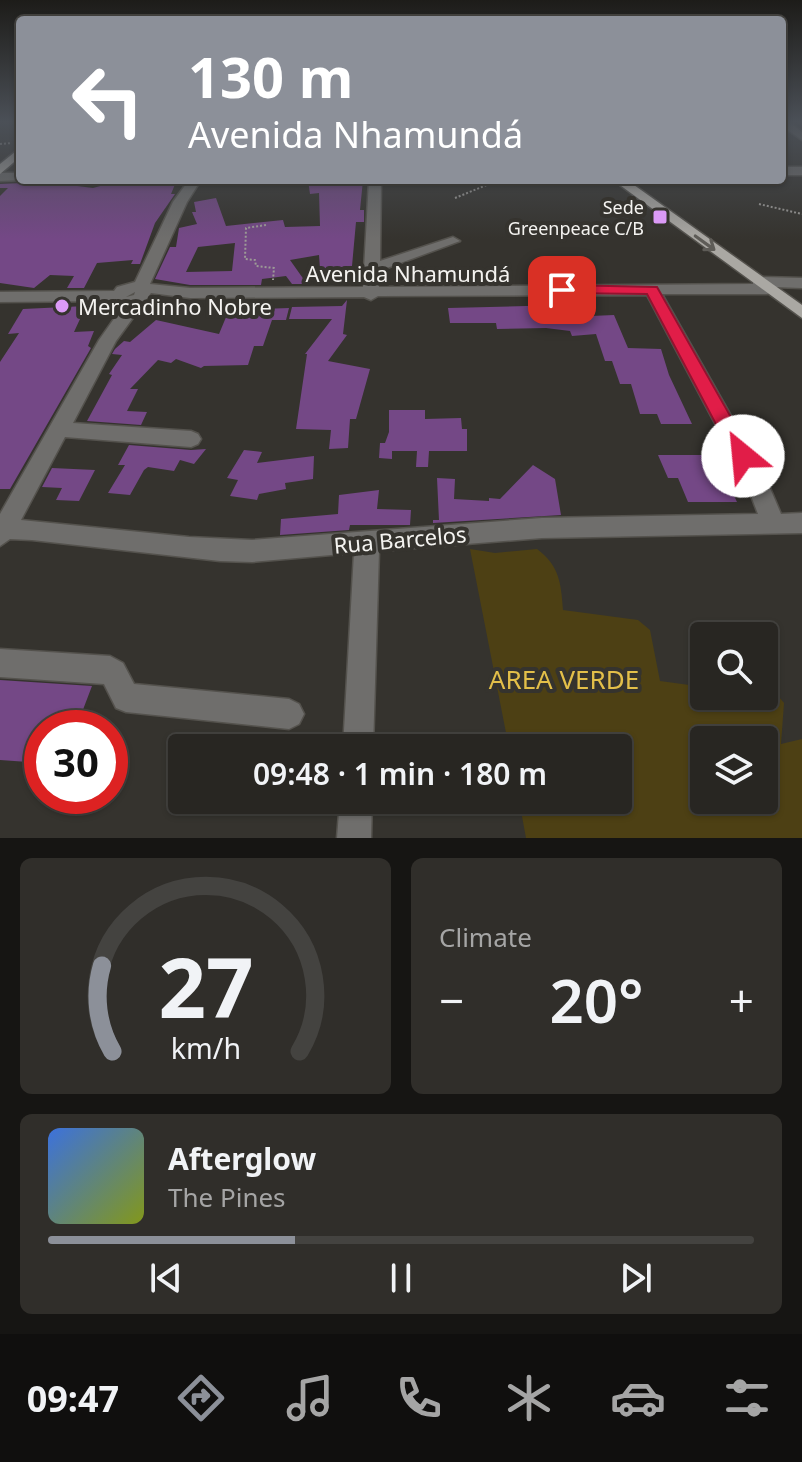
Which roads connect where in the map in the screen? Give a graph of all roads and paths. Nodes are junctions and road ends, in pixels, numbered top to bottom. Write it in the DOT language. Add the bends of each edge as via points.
graph roads {
  1 [pos="182,184"];
  2 [pos="192,184"];
  3 [pos="375,184"];
  4 [pos="489,184"];
  5 [pos="625,184"];
  6 [pos="455,198"];
  7 [pos="759,204"];
  8 [pos="802,214"];
  9 [pos="266,225"];
  10 [pos="453,241"];
  11 [pos="150,257"];
  12 [pos="372,268"];
  13 [pos="802,283"];
  14 [pos="272,292"];
  15 [pos="653,292"];
  16 [pos="371,293"];
  17 [pos="132,294"];
  18 [pos="778,294"];
  19 [pos="0,297"];
  20 [pos="802,313"];
  21 [pos="58,429"];
  22 [pos="191,439"];
  23 [pos="773,522"];
  24 [pos="802,523"];
  25 [pos="1,532"];
  26 [pos="367,541"];
  27 [pos="0,663"];
  28 [pos="289,714"];
  29 [pos="359,734"];
  30 [pos="355,814"];
  31 [pos="354,838"];
  1 -- 11 [label="street"];
  2 -- 11 [label="street"];
  3 -- 12 [label="street"];
  4 -- 6 [label="path"];
  5 -- 18 [label="main road, one-way"];
  7 -- 8 [label="path"];
  9 -- 14 [label="path" via="246,228 245,259 274,268"];
  10 -- 12 [label="street"];
  11 -- 17 [label="street"];
  12 -- 16 [label="street"];
  13 -- 18 [label="street, Avenida Nhamundá"];
  14 -- 16 [label="street, Avenida Nhamundá"];
  14 -- 17 [label="street, Avenida Nhamundá"];
  15 -- 16 [label="street, Avenida Nhamundá"];
  15 -- 18 [label="street, Avenida Nhamundá"];
  15 -- 23 [label="street" via="756,480"];
  16 -- 17 [label="street, Avenida Nhamundá"];
  17 -- 19 [label="street, Avenida Nhamundá"];
  17 -- 21 [label="street"];
  18 -- 20 [label="main road"];
  21 -- 22 [label="street"];
  21 -- 25 [label="street"];
  23 -- 24 [label="street, Rua Barcelos"];
  23 -- 26 [label="street, Rua Barcelos" via="542,528"];
  25 -- 26 [label="street, Rua Barcelos" via="108,536 209,551"];
  26 -- 29 [label="street"];
  27 -- 28 [label="street" via="110,670 126,698"];
  30 -- 31 [label="street"];
}
